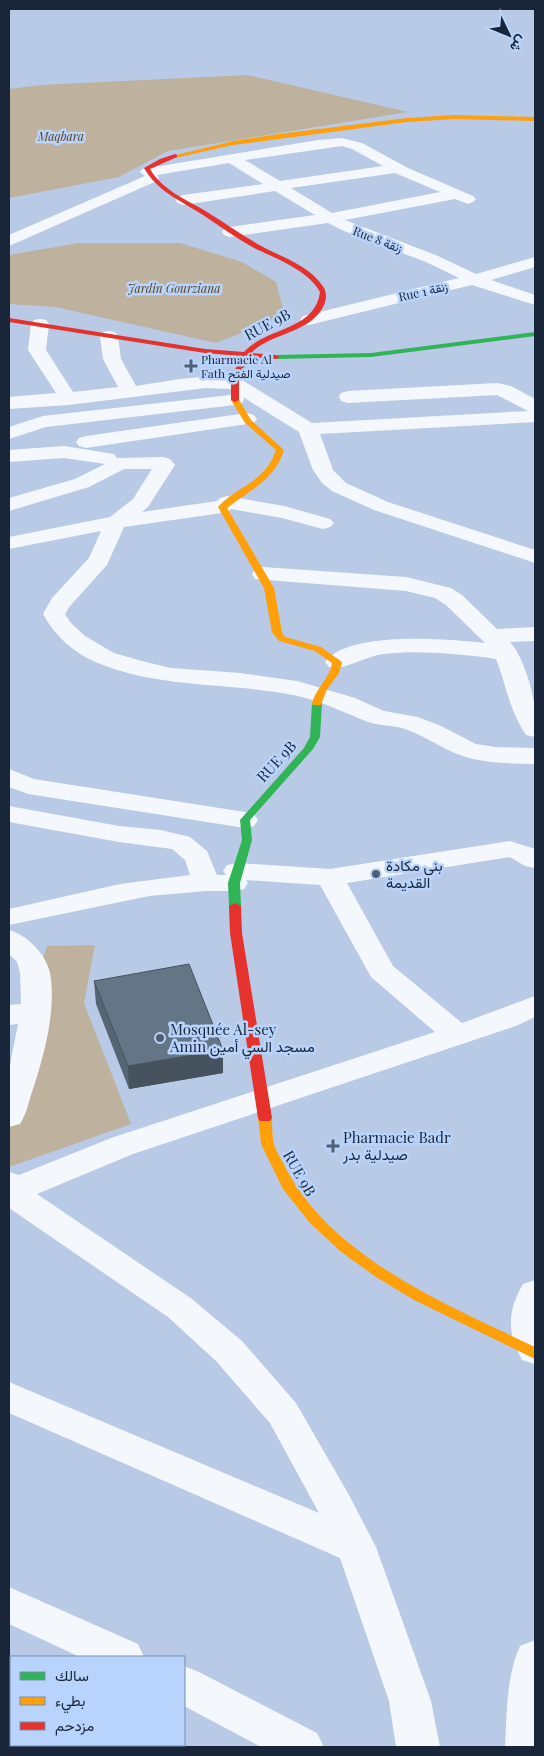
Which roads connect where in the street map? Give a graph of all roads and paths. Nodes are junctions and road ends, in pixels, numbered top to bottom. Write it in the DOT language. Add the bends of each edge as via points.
graph roads {
  1 [pos="535,119"];
  2 [pos="231,158"];
  3 [pos="397,168"];
  4 [pos="149,172"];
  5 [pos="425,181"];
  6 [pos="278,186"];
  7 [pos="325,199"];
  8 [pos="183,200"];
  9 [pos="305,202"];
  10 [pos="420,202"];
  11 [pos="278,206"];
  12 [pos="232,213"];
  13 [pos="211,217"];
  14 [pos="330,218"];
  15 [pos="230,232"];
  16 [pos="9,241"];
  17 [pos="535,262"];
  18 [pos="473,279"];
  19 [pos="535,300"];
  20 [pos="9,320"];
  21 [pos="309,320"];
  22 [pos="40,324"];
  23 [pos="535,334"];
  24 [pos="108,336"];
  25 [pos="243,355"];
  26 [pos="235,391"];
  27 [pos="130,392"];
  28 [pos="348,397"];
  29 [pos="69,398"];
  30 [pos="9,404"];
  31 [pos="535,407"];
  32 [pos="535,416"];
  33 [pos="247,418"];
  34 [pos="43,422"];
  35 [pos="308,429"];
  36 [pos="9,433"];
  37 [pos="86,442"];
  38 [pos="9,456"];
  39 [pos="118,461"];
  40 [pos="9,505"];
  41 [pos="224,505"];
  42 [pos="118,522"];
  43 [pos="323,523"];
  44 [pos="9,543"];
  45 [pos="535,557"];
  46 [pos="263,574"];
  47 [pos="535,634"];
  48 [pos="499,645"];
  49 [pos="336,662"];
  50 [pos="318,694"];
  51 [pos="535,730"];
  52 [pos="535,756"];
  53 [pos="9,777"];
  54 [pos="9,814"];
  55 [pos="245,820"];
  56 [pos="535,860"];
  57 [pos="235,877"];
  58 [pos="330,877"];
  59 [pos="206,882"];
  60 [pos="9,917"];
  61 [pos="9,938"];
  62 [pos="535,1006"];
  63 [pos="22,1014"];
  64 [pos="456,1034"];
  65 [pos="264,1098"];
  66 [pos="9,1116"];
  67 [pos="9,1189"];
  68 [pos="535,1293"];
  69 [pos="535,1351"];
  70 [pos="9,1397"];
  71 [pos="356,1547"];
  72 [pos="13,1614"];
  73 [pos="120,1656"];
  74 [pos="535,1659"];
  75 [pos="185,1686"];
  76 [pos="302,1747"];
  77 [pos="418,1747"];
  78 [pos="527,1747"];
  1 -- 4 [label="street" via="442,117 223,144 164,159"];
  2 -- 3 [label="street" via="342,142 357,146"];
  2 -- 4 [label="street"];
  2 -- 6 [label="street, Rue 8 زنقة"];
  3 -- 5 [label="street"];
  3 -- 6 [label="street"];
  4 -- 8 [label="street, RUE 9B"];
  4 -- 16 [label="street"];
  5 -- 10 [label="street" via="401,189"];
  5 -- 10 [label="street" via="462,197"];
  6 -- 8 [label="street"];
  6 -- 9 [label="street, Rue 8 زنقة"];
  7 -- 9 [label="street"];
  8 -- 13 [label="street, RUE 9B"];
  9 -- 11 [label="street"];
  9 -- 14 [label="street, Rue 8 زنقة"];
  10 -- 14 [label="street"];
  12 -- 13 [label="street"];
  13 -- 15 [label="street, RUE 9B"];
  14 -- 15 [label="street"];
  14 -- 18 [label="street, Rue 8 زنقة"];
  15 -- 21 [label="street, RUE 9B" via="321,285 321,304"];
  17 -- 18 [label="street, Rue 1 زنقة"];
  18 -- 19 [label="street, Rue 8 زنقة"];
  18 -- 21 [label="street, Rue 1 زنقة"];
  20 -- 22 [label="street"];
  21 -- 25 [label="street, RUE 9B" via="253,346"];
  22 -- 24 [label="street"];
  22 -- 29 [label="street" via="37,350"];
  23 -- 25 [label="street" via="401,353 311,358"];
  24 -- 25 [label="street"];
  24 -- 27 [label="street" via="112,359"];
  25 -- 26 [label="street, RUE 9B" via="238,364"];
  26 -- 27 [label="street" via="206,382"];
  26 -- 33 [label="street"];
  26 -- 34 [label="street"];
  26 -- 35 [label="street"];
  27 -- 29 [label="street"];
  28 -- 31 [label="street" via="497,389"];
  29 -- 30 [label="street"];
  30 -- 34 [label="street"];
  32 -- 35 [label="street"];
  33 -- 37 [label="street"];
  33 -- 41 [label="street" via="280,450 278,464 271,474"];
  34 -- 36 [label="street"];
  34 -- 37 [label="street"];
  35 -- 45 [label="street" via="323,470 339,487 381,506"];
  37 -- 39 [label="street"];
  38 -- 39 [label="street" via="64,452"];
  39 -- 40 [label="street" via="82,483"];
  39 -- 42 [label="street" via="165,465 141,503"];
  41 -- 42 [label="street"];
  41 -- 43 [label="street" via="284,512"];
  41 -- 46 [label="street" via="241,541"];
  42 -- 44 [label="street"];
  42 -- 50 [label="street" via="99,560 54,614 77,641 106,658 155,672 281,685"];
  46 -- 48 [label="street" via="389,582 435,590 454,600"];
  46 -- 49 [label="street" via="273,602 277,632 282,638 318,649"];
  47 -- 48 [label="street"];
  48 -- 49 [label="street" via="414,645 364,650"];
  48 -- 51 [label="street" via="517,682 523,709"];
  49 -- 50 [label="street" via="337,670"];
  50 -- 52 [label="street" via="378,716 409,722 470,750 495,756"];
  50 -- 55 [label="street, RUE 9B" via="315,737"];
  53 -- 55 [label="street" via="28,786"];
  54 -- 59 [label="street" via="181,843 197,857"];
  55 -- 57 [label="street, RUE 9B" via="247,840"];
  56 -- 58 [label="street" via="510,849"];
  57 -- 58 [label="street"];
  57 -- 59 [label="street"];
  57 -- 65 [label="street, RUE 9B" via="236,933"];
  58 -- 64 [label="street" via="381,971"];
  59 -- 60 [label="street" via="131,891"];
  61 -- 63 [label="street" via="35,970 38,990"];
  62 -- 64 [label="street"];
  63 -- 66 [label="street" via="25,1067"];
  64 -- 65 [label="street"];
  65 -- 67 [label="street" via="122,1146"];
  65 -- 69 [label="street, RUE 9B" via="268,1146 298,1200 316,1222 381,1273 459,1316"];
  67 -- 71 [label="street" via="180,1308 229,1351 283,1413"];
  68 -- 69 [label="street" via="528,1322"];
  70 -- 71 [label="street"];
  71 -- 77 [label="street" via="410,1701"];
  72 -- 73 [label="street"];
  74 -- 78 [label="street"];
  75 -- 76 [label="street"];
}
